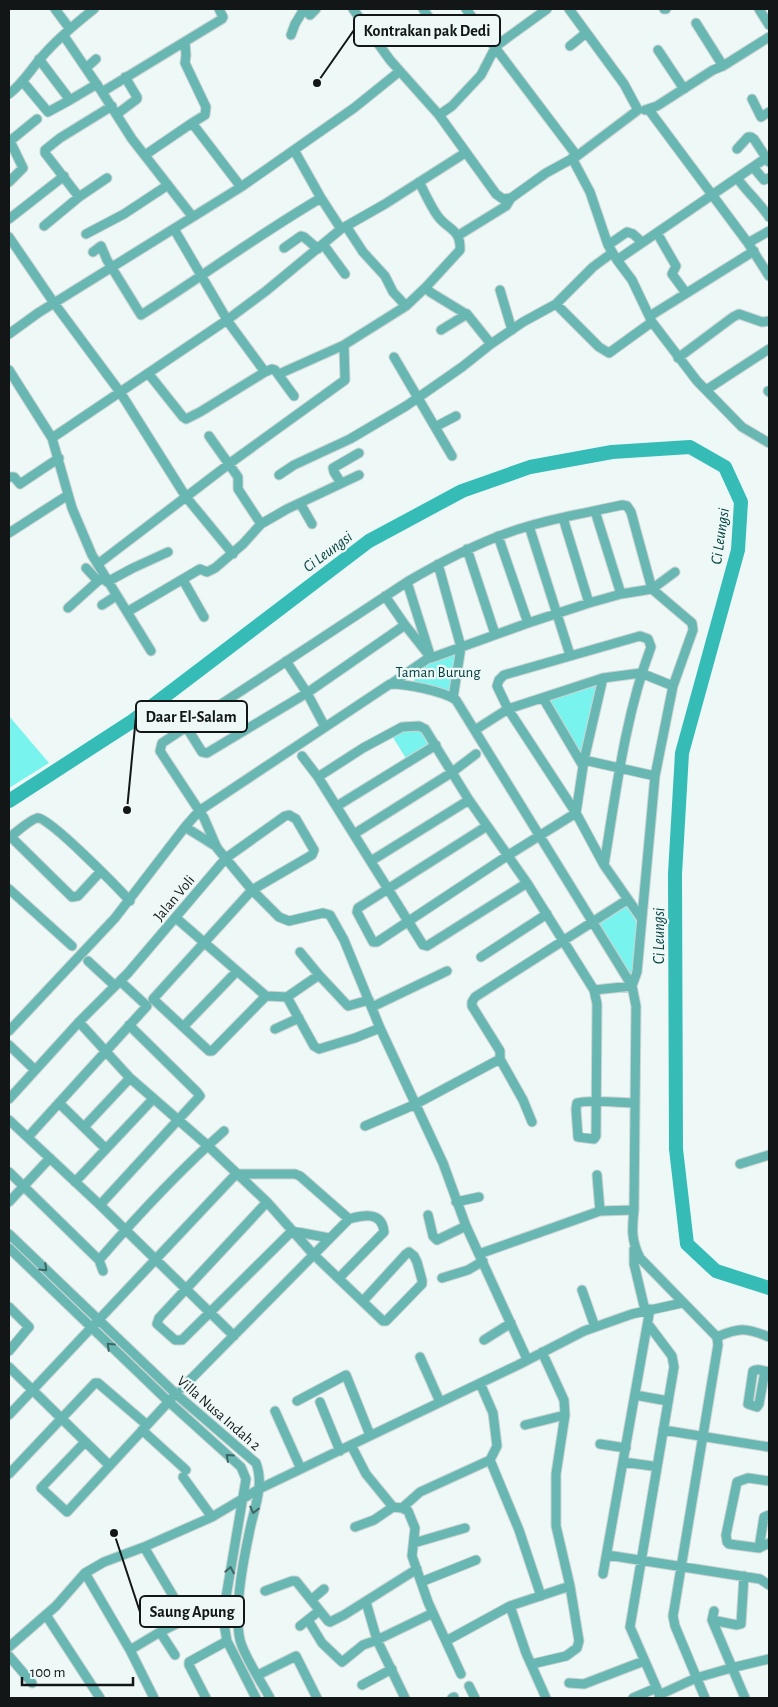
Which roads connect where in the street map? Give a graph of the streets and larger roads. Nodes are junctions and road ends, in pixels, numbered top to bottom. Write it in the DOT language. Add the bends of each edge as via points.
graph roads {
  1 [pos="55,9"];
  2 [pos="94,9"];
  3 [pos="219,9"];
  4 [pos="304,9"];
  5 [pos="316,9"];
  6 [pos="466,9"];
  7 [pos="548,9"];
  8 [pos="569,9"];
  9 [pos="758,9"];
  10 [pos="356,10"];
  11 [pos="696,23"];
  12 [pos="769,25"];
  13 [pos="67,33"];
  14 [pos="586,33"];
  15 [pos="291,35"];
  16 [pos="769,37"];
  17 [pos="185,42"];
  18 [pos="496,46"];
  19 [pos="570,46"];
  20 [pos="658,50"];
  21 [pos="39,59"];
  22 [pos="96,59"];
  23 [pos="723,66"];
  24 [pos="86,68"];
  25 [pos="400,71"];
  26 [pos="125,77"];
  27 [pos="23,82"];
  28 [pos="100,88"];
  29 [pos="10,90"];
  30 [pos="684,90"];
  31 [pos="752,99"];
  32 [pos="70,100"];
  33 [pos="114,110"];
  34 [pos="638,110"];
  35 [pos="649,110"];
  36 [pos="769,112"];
  37 [pos="440,115"];
  38 [pos="38,119"];
  39 [pos="192,123"];
  40 [pos="737,149"];
  41 [pos="294,150"];
  42 [pos="465,153"];
  43 [pos="145,155"];
  44 [pos="575,157"];
  45 [pos="768,160"];
  46 [pos="753,167"];
  47 [pos="64,176"];
  48 [pos="107,178"];
  49 [pos="737,178"];
  50 [pos="769,178"];
  51 [pos="9,182"];
  52 [pos="419,182"];
  53 [pos="168,185"];
  54 [pos="240,187"];
  55 [pos="712,194"];
  56 [pos="79,197"];
  57 [pos="320,198"];
  58 [pos="510,198"];
  59 [pos="192,216"];
  60 [pos="769,217"];
  61 [pos="9,219"];
  62 [pos="44,226"];
  63 [pos="636,226"];
  64 [pos="174,228"];
  65 [pos="344,228"];
  66 [pos="96,230"];
  67 [pos="769,231"];
  68 [pos="627,232"];
  69 [pos="657,233"];
  70 [pos="86,234"];
  71 [pos="459,235"];
  72 [pos="9,237"];
  73 [pos="642,242"];
  74 [pos="748,243"];
  75 [pos="101,246"];
  76 [pos="320,246"];
  77 [pos="284,248"];
  78 [pos="754,251"];
  79 [pos="92,252"];
  80 [pos="612,253"];
  81 [pos="109,264"];
  82 [pos="99,266"];
  83 [pos="345,274"];
  84 [pos="769,276"];
  85 [pos="201,277"];
  86 [pos="426,287"];
  87 [pos="500,290"];
  88 [pos="686,293"];
  89 [pos="54,303"];
  90 [pos="556,304"];
  91 [pos="406,306"];
  92 [pos="466,314"];
  93 [pos="651,319"];
  94 [pos="227,320"];
  95 [pos="769,321"];
  96 [pos="441,330"];
  97 [pos="512,330"];
  98 [pos="9,334"];
  99 [pos="491,344"];
  100 [pos="344,345"];
  101 [pos="769,349"];
  102 [pos="394,357"];
  103 [pos="678,358"];
  104 [pos="9,370"];
  105 [pos="265,372"];
  106 [pos="148,373"];
  107 [pos="279,374"];
  108 [pos="706,390"];
  109 [pos="120,392"];
  110 [pos="294,396"];
  111 [pos="418,398"];
  112 [pos="456,416"];
  113 [pos="435,427"];
  114 [pos="209,436"];
  115 [pos="52,438"];
  116 [pos="768,440"];
  117 [pos="359,453"];
  118 [pos="452,456"];
  119 [pos="58,458"];
  120 [pos="229,464"];
  121 [pos="279,475"];
  122 [pos="359,475"];
  123 [pos="9,477"];
  124 [pos="341,483"];
  125 [pos="68,495"];
  126 [pos="186,497"];
  127 [pos="300,503"];
  128 [pos="595,511"];
  129 [pos="563,518"];
  130 [pos="261,524"];
  131 [pos="312,524"];
  132 [pos="528,526"];
  133 [pos="9,532"];
  134 [pos="498,536"];
  135 [pos="466,550"];
  136 [pos="168,552"];
  137 [pos="233,554"];
  138 [pos="98,564"];
  139 [pos="438,564"];
  140 [pos="86,568"];
  141 [pos="675,572"];
  142 [pos="104,580"];
  143 [pos="183,580"];
  144 [pos="408,582"];
  145 [pos="652,589"];
  146 [pos="621,594"];
  147 [pos="116,596"];
  148 [pos="385,596"];
  149 [pos="589,603"];
  150 [pos="102,605"];
  151 [pos="68,608"];
  152 [pos="127,612"];
  153 [pos="557,614"];
  154 [pos="204,617"];
  155 [pos="528,623"];
  156 [pos="404,625"];
  157 [pos="495,634"];
  158 [pos="462,647"];
  159 [pos="151,651"];
  160 [pos="570,656"];
  161 [pos="430,658"];
  162 [pos="286,661"];
  163 [pos="641,673"];
  164 [pos="604,678"];
  165 [pos="390,684"];
  166 [pos="673,686"];
  167 [pos="307,693"];
  168 [pos="453,698"];
  169 [pos="543,698"];
  170 [pos="508,709"];
  171 [pos="326,727"];
  172 [pos="187,728"];
  173 [pos="476,730"];
  174 [pos="436,745"];
  175 [pos="476,754"];
  176 [pos="302,756"];
  177 [pos="584,763"];
  178 [pos="620,768"];
  179 [pos="451,773"];
  180 [pos="654,776"];
  181 [pos="318,777"];
  182 [pos="468,800"];
  183 [pos="337,806"];
  184 [pos="199,811"];
  185 [pos="576,813"];
  186 [pos="487,826"];
  187 [pos="185,827"];
  188 [pos="354,834"];
  189 [pos="540,835"];
  190 [pos="10,837"];
  191 [pos="217,848"];
  192 [pos="507,856"];
  193 [pos="226,858"];
  194 [pos="371,860"];
  195 [pos="604,865"];
  196 [pos="101,871"];
  197 [pos="527,883"];
  198 [pos="389,888"];
  199 [pos="9,889"];
  200 [pos="252,890"];
  201 [pos="627,900"];
  202 [pos="130,901"];
  203 [pos="547,914"];
  204 [pos="176,918"];
  205 [pos="641,918"];
  206 [pos="409,920"];
  207 [pos="592,922"];
  208 [pos="563,940"];
  209 [pos="205,942"];
  210 [pos="72,946"];
  211 [pos="300,952"];
  212 [pos="481,957"];
  213 [pos="88,961"];
  214 [pos="447,970"];
  215 [pos="237,971"];
  216 [pos="319,975"];
  217 [pos="118,984"];
  218 [pos="632,986"];
  219 [pos="594,990"];
  220 [pos="266,996"];
  221 [pos="287,997"];
  222 [pos="371,1004"];
  223 [pos="298,1018"];
  224 [pos="79,1022"];
  225 [pos="129,1025"];
  226 [pos="183,1027"];
  227 [pos="380,1028"];
  228 [pos="275,1029"];
  229 [pos="9,1031"];
  230 [pos="9,1045"];
  231 [pos="104,1051"];
  232 [pos="500,1059"];
  233 [pos="35,1070"];
  234 [pos="130,1078"];
  235 [pos="9,1099"];
  236 [pos="153,1099"];
  237 [pos="59,1103"];
  238 [pos="635,1103"];
  239 [pos="416,1104"];
  240 [pos="9,1120"];
  241 [pos="178,1121"];
  242 [pos="532,1122"];
  243 [pos="364,1126"];
  244 [pos="84,1127"];
  245 [pos="224,1131"];
  246 [pos="28,1137"];
  247 [pos="206,1146"];
  248 [pos="106,1149"];
  249 [pos="769,1154"];
  250 [pos="50,1158"];
  251 [pos="740,1164"];
  252 [pos="9,1172"];
  253 [pos="236,1174"];
  254 [pos="597,1175"];
  255 [pos="75,1182"];
  256 [pos="24,1187"];
  257 [pos="479,1197"];
  258 [pos="9,1202"];
  259 [pos="267,1202"];
  260 [pos="456,1202"];
  261 [pos="100,1206"];
  262 [pos="600,1210"];
  263 [pos="634,1210"];
  264 [pos="428,1216"];
  265 [pos="349,1219"];
  266 [pos="466,1226"];
  267 [pos="125,1230"];
  268 [pos="292,1230"];
  269 [pos="9,1234"];
  270 [pos="329,1238"];
  271 [pos="9,1248"];
  272 [pos="634,1248"];
  273 [pos="313,1254"];
  274 [pos="481,1258"];
  275 [pos="99,1260"];
  276 [pos="155,1260"];
  277 [pos="103,1271"];
  278 [pos="339,1278"];
  279 [pos="442,1278"];
  280 [pos="186,1289"];
  281 [pos="582,1290"];
  282 [pos="363,1301"];
  283 [pos="682,1303"];
  284 [pos="9,1307"];
  285 [pos="647,1310"];
  286 [pos="209,1312"];
  287 [pos="98,1321"];
  288 [pos="511,1323"];
  289 [pos="648,1324"];
  290 [pos="595,1327"];
  291 [pos="92,1328"];
  292 [pos="234,1336"];
  293 [pos="717,1337"];
  294 [pos="769,1337"];
  295 [pos="484,1340"];
  296 [pos="9,1351"];
  297 [pos="542,1352"];
  298 [pos="420,1358"];
  299 [pos="527,1359"];
  300 [pos="9,1367"];
  301 [pos="480,1382"];
  302 [pos="32,1390"];
  303 [pos="179,1391"];
  304 [pos="635,1395"];
  305 [pos="297,1401"];
  306 [pos="668,1401"];
  307 [pos="168,1402"];
  308 [pos="320,1402"];
  309 [pos="440,1402"];
  310 [pos="275,1411"];
  311 [pos="9,1415"];
  312 [pos="565,1415"];
  313 [pos="60,1418"];
  314 [pos="525,1425"];
  315 [pos="144,1428"];
  316 [pos="663,1430"];
  317 [pos="370,1435"];
  318 [pos="703,1436"];
  319 [pos="85,1442"];
  320 [pos="600,1444"];
  321 [pos="351,1445"];
  322 [pos="769,1447"];
  323 [pos="626,1448"];
  324 [pos="340,1450"];
  325 [pos="490,1460"];
  326 [pos="623,1462"];
  327 [pos="109,1465"];
  328 [pos="652,1466"];
  329 [pos="301,1469"];
  330 [pos="9,1474"];
  331 [pos="769,1481"];
  332 [pos="259,1489"];
  333 [pos="243,1499"];
  334 [pos="397,1507"];
  335 [pos="769,1515"];
  336 [pos="212,1517"];
  337 [pos="355,1528"];
  338 [pos="465,1528"];
  339 [pos="414,1543"];
  340 [pos="769,1543"];
  341 [pos="144,1547"];
  342 [pos="759,1548"];
  343 [pos="607,1555"];
  344 [pos="476,1560"];
  345 [pos="643,1560"];
  346 [pos="682,1566"];
  347 [pos="416,1569"];
  348 [pos="85,1573"];
  349 [pos="604,1574"];
  350 [pos="744,1576"];
  351 [pos="421,1582"];
  352 [pos="769,1585"];
  353 [pos="570,1586"];
  354 [pos="324,1589"];
  355 [pos="265,1591"];
  356 [pos="540,1596"];
  357 [pos="311,1600"];
  358 [pos="366,1602"];
  359 [pos="510,1606"];
  360 [pos="319,1611"];
  361 [pos="432,1613"];
  362 [pos="46,1615"];
  363 [pos="308,1620"];
  364 [pos="300,1626"];
  365 [pos="160,1632"];
  366 [pos="377,1640"];
  367 [pos="446,1641"];
  368 [pos="227,1642"];
  369 [pos="9,1646"];
  370 [pos="130,1650"];
  371 [pos="9,1656"];
  372 [pos="176,1656"];
  373 [pos="769,1659"];
  374 [pos="644,1661"];
  375 [pos="532,1664"];
  376 [pos="731,1668"];
  377 [pos="392,1669"];
  378 [pos="461,1674"];
  379 [pos="258,1675"];
  380 [pos="696,1678"];
  381 [pos="32,1683"];
  382 [pos="568,1683"];
  383 [pos="362,1685"];
  384 [pos="469,1686"];
  385 [pos="555,1693"];
  386 [pos="659,1694"];
  387 [pos="100,1698"];
  388 [pos="154,1698"];
  389 [pos="206,1698"];
  390 [pos="256,1698"];
  391 [pos="270,1698"];
  392 [pos="317,1698"];
  393 [pos="404,1698"];
  394 [pos="475,1698"];
  395 [pos="545,1698"];
  396 [pos="632,1698"];
  397 [pos="705,1698"];
  398 [pos="745,1698"];
  1 -- 13 [label="street"];
  2 -- 13 [label="street"];
  3 -- 17 [label="street" via="222,19"];
  4 -- 5 [label="street" via="310,15"];
  4 -- 15 [label="street"];
  6 -- 18 [label="street"];
  7 -- 18 [label="street"];
  8 -- 14 [label="street"];
  9 -- 12 [label="street"];
  10 -- 25 [label="street"];
  11 -- 23 [label="street"];
  13 -- 21 [label="street"];
  13 -- 24 [label="street"];
  14 -- 19 [label="street"];
  14 -- 34 [label="street" via="624,84"];
  16 -- 23 [label="street"];
  17 -- 26 [label="street"];
  17 -- 39 [label="street" via="184,63 206,107 205,115"];
  18 -- 37 [label="street" via="481,75"];
  18 -- 44 [label="street"];
  20 -- 30 [label="street"];
  21 -- 27 [label="street"];
  21 -- 32 [label="street"];
  22 -- 24 [label="street"];
  23 -- 30 [label="street"];
  24 -- 28 [label="street"];
  25 -- 37 [label="street"];
  25 -- 41 [label="street"];
  26 -- 28 [label="street"];
  26 -- 33 [label="street" via="136,101"];
  27 -- 29 [label="street"];
  27 -- 32 [label="street" via="48,112"];
  28 -- 32 [label="street"];
  28 -- 33 [label="street"];
  30 -- 35 [label="street"];
  31 -- 36 [label="street" via="761,116"];
  33 -- 43 [label="street"];
  33 -- 47 [label="street" via="46,149 45,153"];
  34 -- 35 [label="street"];
  34 -- 44 [label="street"];
  35 -- 55 [label="street"];
  37 -- 42 [label="street"];
  38 -- 51 [label="street" via="10,140 23,168"];
  39 -- 43 [label="street"];
  39 -- 54 [label="street"];
  40 -- 45 [label="street" via="751,136"];
  41 -- 54 [label="street"];
  41 -- 57 [label="street"];
  42 -- 52 [label="street"];
  42 -- 58 [label="street" via="498,196"];
  43 -- 53 [label="street"];
  44 -- 58 [label="street"];
  44 -- 80 [label="street"];
  45 -- 46 [label="street"];
  46 -- 49 [label="street"];
  46 -- 50 [label="street" via="764,180"];
  47 -- 56 [label="street"];
  47 -- 61 [label="street"];
  48 -- 56 [label="street"];
  49 -- 55 [label="street"];
  49 -- 60 [label="street"];
  52 -- 65 [label="street"];
  52 -- 71 [label="street" via="438,216"];
  53 -- 59 [label="street"];
  53 -- 66 [label="street"];
  54 -- 59 [label="street"];
  55 -- 69 [label="street"];
  55 -- 74 [label="street"];
  56 -- 62 [label="street"];
  57 -- 65 [label="street"];
  57 -- 85 [label="street"];
  58 -- 71 [label="street" via="506,206"];
  59 -- 64 [label="street"];
  63 -- 68 [label="street"];
  64 -- 81 [label="street"];
  64 -- 85 [label="street"];
  65 -- 76 [label="street"];
  65 -- 91 [label="street"];
  66 -- 70 [label="street"];
  66 -- 75 [label="street"];
  67 -- 74 [label="street"];
  68 -- 73 [label="street"];
  68 -- 80 [label="street"];
  69 -- 73 [label="street"];
  69 -- 88 [label="street" via="676,266 672,274"];
  71 -- 86 [label="street" via="460,250"];
  72 -- 89 [label="street"];
  73 -- 80 [label="street"];
  74 -- 78 [label="street"];
  75 -- 79 [label="street"];
  75 -- 81 [label="street"];
  76 -- 77 [label="street" via="301,236"];
  76 -- 83 [label="street"];
  76 -- 94 [label="street"];
  78 -- 84 [label="street"];
  78 -- 88 [label="street"];
  80 -- 90 [label="street"];
  80 -- 93 [label="street" via="632,280"];
  81 -- 82 [label="street"];
  81 -- 85 [label="street" via="141,315"];
  81 -- 89 [label="street"];
  85 -- 94 [label="street"];
  86 -- 91 [label="street"];
  86 -- 92 [label="street"];
  87 -- 97 [label="street"];
  88 -- 93 [label="street"];
  89 -- 98 [label="street"];
  89 -- 109 [label="street"];
  90 -- 93 [label="street" via="609,353"];
  90 -- 97 [label="street"];
  91 -- 100 [label="street"];
  92 -- 96 [label="street"];
  92 -- 99 [label="street"];
  93 -- 103 [label="street"];
  94 -- 105 [label="street"];
  94 -- 106 [label="street"];
  95 -- 103 [label="street" via="762,322 739,314"];
  97 -- 99 [label="street"];
  99 -- 111 [label="street"];
  100 -- 107 [label="street"];
  100 -- 120 [label="street" via="345,380"];
  101 -- 108 [label="street"];
  102 -- 111 [label="street"];
  103 -- 108 [label="street"];
  104 -- 115 [label="street"];
  105 -- 106 [label="street" via="186,419"];
  105 -- 107 [label="street" via="272,368"];
  106 -- 109 [label="street"];
  107 -- 110 [label="street"];
  108 -- 116 [label="street" via="742,427"];
  109 -- 115 [label="street"];
  109 -- 126 [label="street"];
  111 -- 113 [label="street"];
  111 -- 121 [label="street" via="350,439"];
  112 -- 113 [label="street"];
  113 -- 118 [label="street"];
  114 -- 120 [label="street"];
  115 -- 119 [label="street"];
  117 -- 124 [label="street" via="333,468"];
  119 -- 123 [label="street" via="20,484 14,477"];
  119 -- 125 [label="street"];
  120 -- 126 [label="street"];
  120 -- 130 [label="street" via="239,479 238,489"];
  122 -- 124 [label="street"];
  124 -- 127 [label="street"];
  125 -- 133 [label="street"];
  125 -- 138 [label="street"];
  126 -- 137 [label="street"];
  126 -- 138 [label="street"];
  127 -- 130 [label="street"];
  127 -- 131 [label="street"];
  128 -- 129 [label="street"];
  128 -- 145 [label="street" via="622,505 630,510"];
  128 -- 146 [label="street"];
  129 -- 132 [label="street"];
  129 -- 149 [label="street"];
  130 -- 137 [label="street"];
  132 -- 134 [label="street"];
  132 -- 153 [label="street"];
  134 -- 135 [label="street"];
  134 -- 155 [label="street"];
  135 -- 139 [label="street"];
  135 -- 157 [label="street"];
  136 -- 142 [label="street"];
  137 -- 143 [label="street" via="210,571 200,569"];
  138 -- 142 [label="street"];
  139 -- 144 [label="street"];
  139 -- 158 [label="street"];
  140 -- 142 [label="street"];
  141 -- 145 [label="street"];
  142 -- 147 [label="street"];
  142 -- 151 [label="street"];
  143 -- 152 [label="street"];
  143 -- 154 [label="street"];
  144 -- 148 [label="street"];
  144 -- 161 [label="street"];
  145 -- 146 [label="street"];
  145 -- 166 [label="street" via="693,625"];
  146 -- 149 [label="street"];
  147 -- 150 [label="street"];
  147 -- 152 [label="street"];
  148 -- 156 [label="street"];
  148 -- 162 [label="street"];
  149 -- 153 [label="street"];
  152 -- 159 [label="street"];
  153 -- 155 [label="street"];
  153 -- 160 [label="street"];
  155 -- 157 [label="street"];
  156 -- 161 [label="street"];
  156 -- 167 [label="street"];
  157 -- 158 [label="street"];
  158 -- 161 [label="street"];
  158 -- 168 [label="street"];
  160 -- 163 [label="street" via="636,636 645,637 651,647"];
  160 -- 170 [label="street" via="501,677 497,689"];
  161 -- 165 [label="street"];
  162 -- 167 [label="street"];
  162 -- 172 [label="street"];
  163 -- 164 [label="street"];
  163 -- 166 [label="street"];
  163 -- 178 [label="street"];
  164 -- 169 [label="street"];
  164 -- 177 [label="street"];
  165 -- 168 [label="street" via="406,684"];
  165 -- 171 [label="street"];
  166 -- 180 [label="street"];
  167 -- 171 [label="street"];
  167 -- 172 [label="street" via="206,753 202,752"];
  168 -- 173 [label="street"];
  169 -- 170 [label="street"];
  169 -- 177 [label="street"];
  170 -- 173 [label="street"];
  170 -- 185 [label="street"];
  171 -- 184 [label="street"];
  172 -- 184 [label="street" via="162,743 160,749"];
  173 -- 189 [label="street"];
  174 -- 179 [label="street"];
  174 -- 181 [label="street" via="422,727 402,727"];
  174 -- 183 [label="street"];
  175 -- 179 [label="street"];
  176 -- 181 [label="street"];
  177 -- 178 [label="street"];
  177 -- 185 [label="street"];
  178 -- 180 [label="street"];
  178 -- 195 [label="street"];
  179 -- 182 [label="street"];
  179 -- 188 [label="street"];
  180 -- 205 [label="street"];
  181 -- 183 [label="street"];
  182 -- 186 [label="street"];
  182 -- 194 [label="street"];
  183 -- 188 [label="street"];
  184 -- 187 [label="street"];
  184 -- 191 [label="street"];
  185 -- 189 [label="street"];
  185 -- 195 [label="street"];
  186 -- 192 [label="street"];
  186 -- 198 [label="street"];
  187 -- 191 [label="street"];
  187 -- 202 [label="street"];
  188 -- 194 [label="street"];
  189 -- 192 [label="street"];
  189 -- 207 [label="street"];
  190 -- 196 [label="street" via="40,818"];
  190 -- 196 [label="street" via="74,897"];
  191 -- 193 [label="street"];
  192 -- 197 [label="street"];
  192 -- 206 [label="street"];
  193 -- 200 [label="street"];
  193 -- 200 [label="street, Jalan Voli" via="284,816 289,814 296,819 313,853"];
  193 -- 204 [label="street, Jalan Voli"];
  194 -- 198 [label="street"];
  195 -- 201 [label="street"];
  196 -- 202 [label="street"];
  197 -- 203 [label="street"];
  197 -- 206 [label="street" via="427,946"];
  198 -- 206 [label="street"];
  198 -- 206 [label="street" via="357,910 373,942"];
  199 -- 210 [label="street"];
  200 -- 209 [label="street"];
  200 -- 222 [label="street" via="279,917 289,921 322,913 330,915"];
  201 -- 205 [label="street"];
  201 -- 207 [label="street"];
  202 -- 229 [label="street"];
  203 -- 208 [label="street"];
  203 -- 212 [label="street"];
  204 -- 209 [label="street"];
  204 -- 217 [label="street, Jalan Voli"];
  205 -- 218 [label="street" via="637,972"];
  207 -- 208 [label="street"];
  207 -- 218 [label="street"];
  208 -- 219 [label="street"];
  208 -- 232 [label="street" via="472,1002 500,1051"];
  209 -- 215 [label="street"];
  209 -- 226 [label="street" via="153,999"];
  211 -- 216 [label="street"];
  213 -- 217 [label="street"];
  214 -- 222 [label="street"];
  215 -- 220 [label="street"];
  215 -- 226 [label="street"];
  216 -- 221 [label="street"];
  216 -- 222 [label="street" via="348,1006"];
  217 -- 224 [label="street, Jalan Voli"];
  217 -- 225 [label="street" via="147,1006"];
  218 -- 219 [label="street"];
  218 -- 238 [label="street" via="636,1006"];
  219 -- 238 [label="street" via="597,1004 596,1102"];
  220 -- 221 [label="street"];
  220 -- 226 [label="street" via="212,1051"];
  221 -- 223 [label="street"];
  222 -- 227 [label="street"];
  223 -- 227 [label="street" via="319,1049"];
  223 -- 228 [label="street"];
  224 -- 231 [label="street"];
  224 -- 233 [label="street, Jalan Voli"];
  225 -- 231 [label="street"];
  225 -- 241 [label="street" via="199,1093 199,1098"];
  227 -- 239 [label="street"];
  230 -- 233 [label="street"];
  231 -- 234 [label="street"];
  231 -- 237 [label="street"];
  232 -- 239 [label="street"];
  232 -- 242 [label="street"];
  233 -- 235 [label="street, Jalan Voli"];
  234 -- 236 [label="street"];
  234 -- 244 [label="street"];
  236 -- 241 [label="street"];
  236 -- 248 [label="street"];
  237 -- 244 [label="street"];
  237 -- 246 [label="street"];
  238 -- 263 [label="street"];
  239 -- 243 [label="street"];
  239 -- 260 [label="street" via="443,1163"];
  240 -- 246 [label="street"];
  241 -- 247 [label="street"];
  241 -- 261 [label="street"];
  244 -- 248 [label="street"];
  245 -- 247 [label="street"];
  246 -- 250 [label="street"];
  247 -- 253 [label="street"];
  247 -- 267 [label="street"];
  248 -- 255 [label="street"];
  249 -- 251 [label="street"];
  250 -- 255 [label="street"];
  250 -- 256 [label="street"];
  252 -- 256 [label="street"];
  253 -- 259 [label="street"];
  253 -- 265 [label="street" via="295,1174"];
  253 -- 276 [label="street"];
  254 -- 262 [label="street"];
  255 -- 261 [label="street"];
  256 -- 258 [label="street"];
  256 -- 275 [label="street"];
  257 -- 260 [label="street"];
  259 -- 268 [label="street"];
  259 -- 280 [label="street"];
  260 -- 266 [label="street"];
  261 -- 267 [label="street"];
  262 -- 263 [label="street"];
  262 -- 274 [label="street"];
  263 -- 272 [label="street"];
  264 -- 266 [label="street" via="437,1240"];
  265 -- 270 [label="street"];
  265 -- 278 [label="street" via="364,1215 378,1218 384,1232"];
  266 -- 274 [label="street"];
  267 -- 275 [label="street"];
  267 -- 276 [label="street"];
  268 -- 270 [label="street"];
  268 -- 273 [label="street"];
  268 -- 286 [label="street"];
  269 -- 287 [label="street, Villa Nusa Indah 2, one-way"];
  270 -- 273 [label="street"];
  271 -- 291 [label="street, Villa Nusa Indah 2"];
  272 -- 283 [label="street"];
  272 -- 285 [label="street" via="634,1264"];
  273 -- 278 [label="street"];
  273 -- 292 [label="street"];
  274 -- 279 [label="street" via="468,1270"];
  274 -- 288 [label="street"];
  275 -- 277 [label="street"];
  276 -- 280 [label="street"];
  276 -- 287 [label="street"];
  278 -- 282 [label="street"];
  280 -- 286 [label="street"];
  280 -- 286 [label="street" via="157,1324 180,1341"];
  281 -- 290 [label="street"];
  282 -- 282 [label="street" via="386,1321 422,1284 414,1256 410,1252 406,1254"];
  283 -- 285 [label="street"];
  283 -- 293 [label="street"];
  284 -- 296 [label="street" via="29,1327"];
  285 -- 289 [label="street"];
  285 -- 290 [label="street"];
  286 -- 292 [label="street"];
  287 -- 291 [label="street"];
  287 -- 303 [label="street, Villa Nusa Indah 2"];
  288 -- 295 [label="street"];
  288 -- 299 [label="street"];
  289 -- 304 [label="street"];
  289 -- 306 [label="street" via="672,1356 674,1366"];
  290 -- 297 [label="street"];
  291 -- 302 [label="street"];
  307 -- 291 [label="street, Villa Nusa Indah 2, one-way"];
  292 -- 303 [label="street"];
  293 -- 294 [label="street" via="741,1329 751,1329"];
  293 -- 318 [label="street"];
  297 -- 299 [label="street"];
  297 -- 312 [label="street" via="562,1392"];
  298 -- 309 [label="street"];
  299 -- 301 [label="street"];
  300 -- 302 [label="street"];
  301 -- 309 [label="street"];
  301 -- 325 [label="street" via="493,1413 497,1446"];
  302 -- 311 [label="street"];
  302 -- 313 [label="street"];
  303 -- 307 [label="street"];
  303 -- 332 [label="street, Villa Nusa Indah 2" via="256,1464"];
  304 -- 306 [label="street"];
  304 -- 323 [label="street"];
  305 -- 317 [label="street" via="346,1375"];
  306 -- 316 [label="street"];
  307 -- 315 [label="street"];
  333 -- 307 [label="street, Villa Nusa Indah 2, one-way" via="246,1479 241,1467"];
  308 -- 324 [label="street"];
  309 -- 317 [label="street"];
  310 -- 329 [label="street"];
  312 -- 314 [label="street"];
  312 -- 353 [label="street" via="556,1474 556,1526"];
  313 -- 315 [label="street" via="96,1382"];
  313 -- 319 [label="street"];
  313 -- 330 [label="street"];
  315 -- 327 [label="street"];
  315 -- 336 [label="street" via="184,1474"];
  316 -- 318 [label="street"];
  316 -- 345 [label="street"];
  317 -- 321 [label="street"];
  318 -- 322 [label="street"];
  318 -- 346 [label="street"];
  319 -- 327 [label="street"];
  319 -- 327 [label="street" via="41,1490 67,1512"];
  320 -- 323 [label="street"];
  321 -- 324 [label="street"];
  321 -- 334 [label="street" via="366,1474"];
  323 -- 326 [label="street"];
  324 -- 329 [label="street"];
  325 -- 334 [label="street" via="420,1492"];
  325 -- 356 [label="street" via="520,1530"];
  326 -- 328 [label="street"];
  326 -- 343 [label="street"];
  329 -- 332 [label="street"];
  331 -- 342 [label="street" via="748,1478 737,1482 726,1535 730,1544"];
  332 -- 333 [label="street"];
  332 -- 379 [label="street, Villa Nusa Indah 2, one-way" via="240,1597 239,1629 243,1647"];
  333 -- 336 [label="street"];
  368 -- 333 [label="street, Villa Nusa Indah 2, one-way" via="224,1624 226,1597"];
  334 -- 337 [label="street"];
  334 -- 339 [label="street" via="408,1511 415,1528"];
  335 -- 342 [label="street" via="764,1517"];
  336 -- 341 [label="street"];
  338 -- 339 [label="street"];
  339 -- 347 [label="street" via="412,1556"];
  340 -- 342 [label="street"];
  341 -- 348 [label="street"];
  341 -- 365 [label="street" via="185,1616 184,1620"];
  343 -- 345 [label="street"];
  343 -- 349 [label="street"];
  344 -- 351 [label="street"];
  345 -- 346 [label="street"];
  345 -- 374 [label="street" via="630,1627"];
  346 -- 350 [label="street"];
  346 -- 380 [label="street" via="673,1616"];
  347 -- 351 [label="street"];
  347 -- 358 [label="street"];
  348 -- 362 [label="street"];
  348 -- 370 [label="street"];
  350 -- 352 [label="street" via="760,1578"];
  350 -- 376 [label="street" via="741,1624 713,1616"];
  351 -- 361 [label="street"];
  353 -- 356 [label="street"];
  353 -- 375 [label="street" via="578,1648 566,1656"];
  354 -- 357 [label="street"];
  355 -- 357 [label="street" via="296,1580"];
  356 -- 359 [label="street"];
  357 -- 360 [label="street"];
  358 -- 360 [label="street" via="330,1622"];
  358 -- 366 [label="street"];
  359 -- 367 [label="street"];
  359 -- 375 [label="street"];
  360 -- 363 [label="street"];
  361 -- 366 [label="street"];
  361 -- 367 [label="street"];
  362 -- 369 [label="street"];
  362 -- 387 [label="street"];
  363 -- 364 [label="street"];
  363 -- 366 [label="street" via="322,1643 341,1661 363,1644"];
  365 -- 370 [label="street"];
  365 -- 372 [label="street"];
  366 -- 377 [label="street"];
  367 -- 378 [label="street"];
  368 -- 389 [label="street" via="189,1662"];
  368 -- 390 [label="street, Villa Nusa Indah 2"];
  370 -- 388 [label="street"];
  371 -- 381 [label="street"];
  373 -- 376 [label="street"];
  374 -- 382 [label="street" via="584,1684"];
  374 -- 386 [label="street"];
  375 -- 395 [label="street"];
  376 -- 380 [label="street"];
  376 -- 398 [label="street"];
  377 -- 383 [label="street"];
  377 -- 393 [label="street"];
  379 -- 391 [label="street, Villa Nusa Indah 2"];
  379 -- 392 [label="street" via="296,1656"];
  380 -- 386 [label="street"];
  380 -- 397 [label="street"];
  384 -- 394 [label="street"];
  385 -- 395 [label="street"];
  386 -- 396 [label="street"];
}
